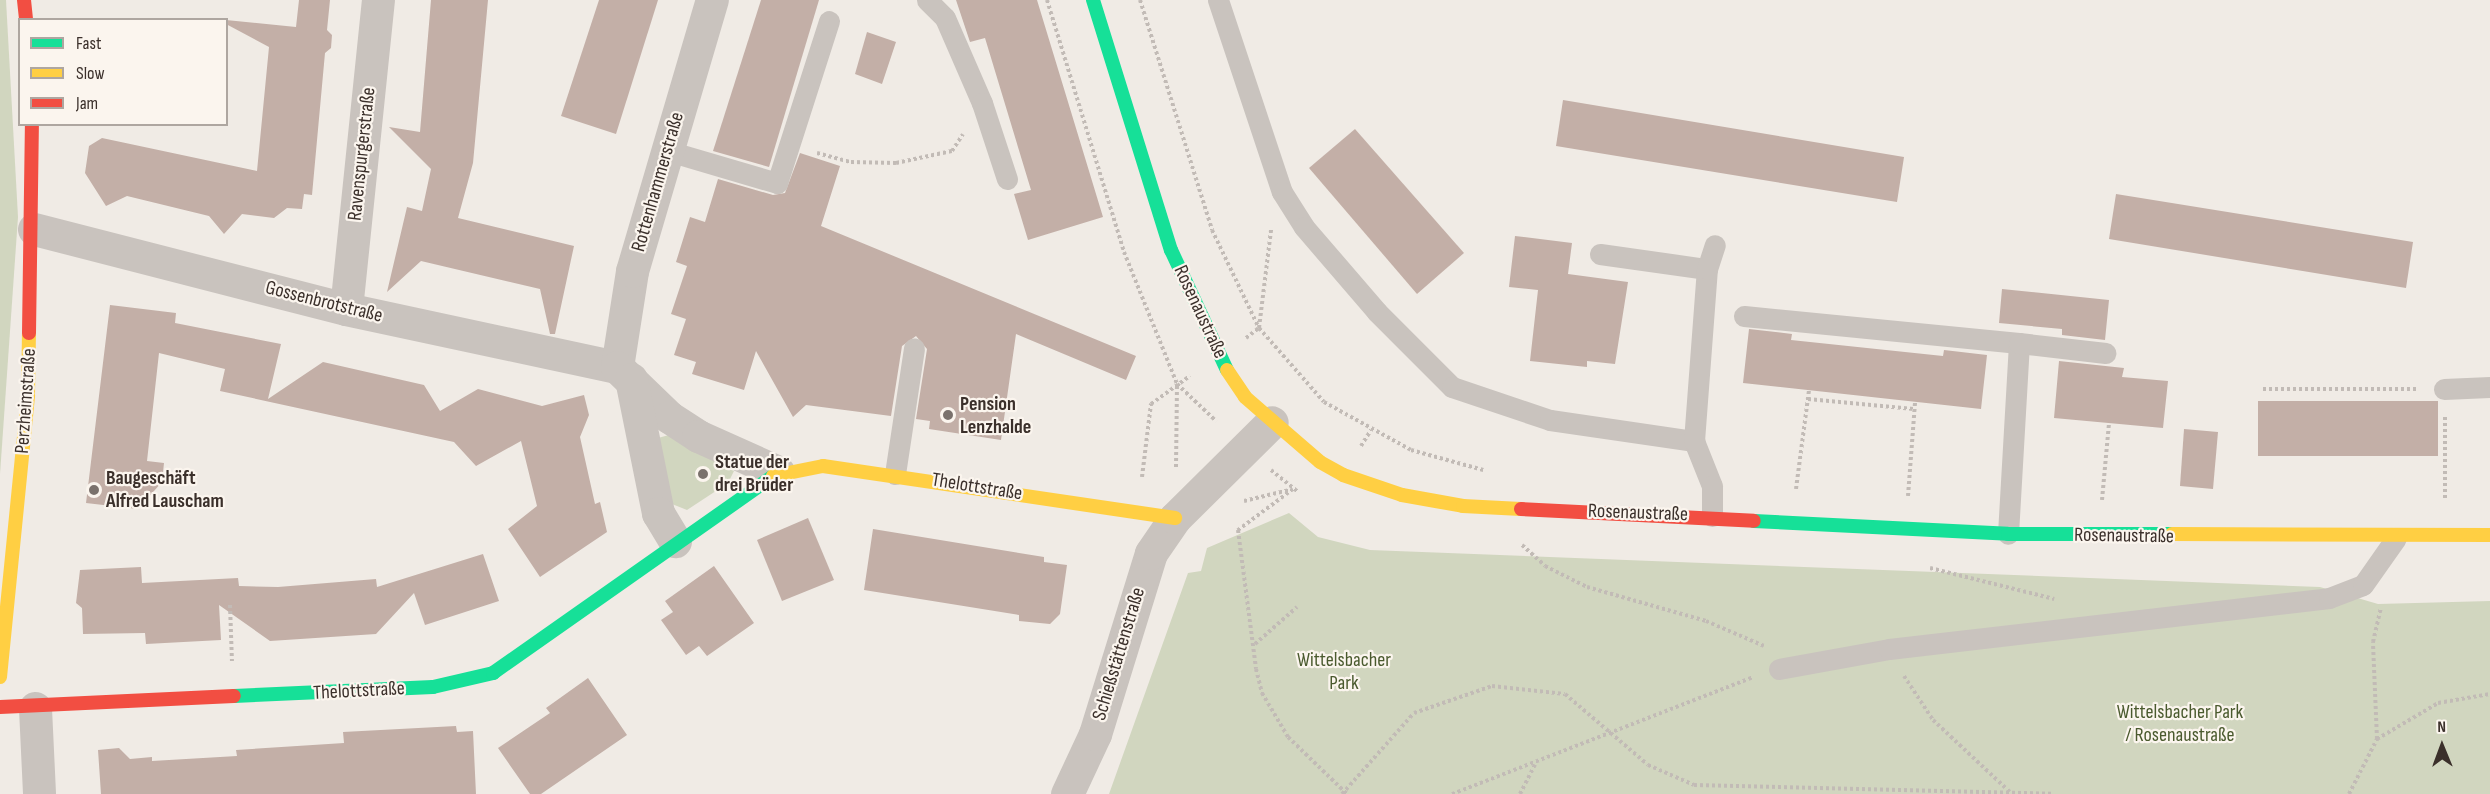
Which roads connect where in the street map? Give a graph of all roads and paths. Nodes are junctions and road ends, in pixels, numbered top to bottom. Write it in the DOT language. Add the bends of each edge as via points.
graph roads {
  1 [pos="24,0"];
  2 [pos="378,0"];
  3 [pos="712,0"];
  4 [pos="927,0"];
  5 [pos="1093,0"];
  6 [pos="1218,0"];
  7 [pos="26,18"];
  8 [pos="829,21"];
  9 [pos="982,103"];
  10 [pos="32,126"];
  11 [pos="789,143"];
  12 [pos="665,150"];
  13 [pos="1007,178"];
  14 [pos="1282,192"];
  15 [pos="33,229"];
  16 [pos="1715,245"];
  17 [pos="1600,254"];
  18 [pos="1707,269"];
  19 [pos="346,309"];
  20 [pos="1744,316"];
  21 [pos="1259,328"];
  22 [pos="2019,343"];
  23 [pos="914,348"];
  24 [pos="2105,353"];
  25 [pos="624,373"];
  26 [pos="2490,387"];
  27 [pos="2263,389"];
  28 [pos="2444,389"];
  29 [pos="1809,390"];
  30 [pos="1808,399"];
  31 [pos="1915,402"];
  32 [pos="1914,410"];
  33 [pos="1272,422"];
  34 [pos="2109,423"];
  35 [pos="1694,441"];
  36 [pos="778,472"];
  37 [pos="895,474"];
  38 [pos="1907,485"];
  39 [pos="1293,489"];
  40 [pos="1796,493"];
  41 [pos="1137,512"];
  42 [pos="2102,512"];
  43 [pos="2445,512"];
  44 [pos="1712,516"];
  45 [pos="1175,518"];
  46 [pos="2008,534"];
  47 [pos="2490,535"];
  48 [pos="1515,537"];
  49 [pos="2396,538"];
  50 [pos="675,541"];
  51 [pos="1922,566"];
  52 [pos="2383,596"];
  53 [pos="2063,601"];
  54 [pos="230,605"];
  55 [pos="1297,607"];
  56 [pos="1255,645"];
  57 [pos="1889,649"];
  58 [pos="1776,659"];
  59 [pos="0,677"];
  60 [pos="2490,694"];
  61 [pos="234,698"];
  62 [pos="0,707"];
  63 [pos="35,708"];
  64 [pos="1608,731"];
  65 [pos="2377,739"];
  66 [pos="1535,765"];
  67 [pos="2010,792"];
  68 [pos="1344,793"];
  69 [pos="39,794"];
  70 [pos="1067,794"];
  71 [pos="1452,794"];
  72 [pos="1520,794"];
  73 [pos="2052,794"];
  74 [pos="2349,794"];
  1 -- 7 [label="street"];
  2 -- 19 [label="street, Ravenspurgerstraße"];
  3 -- 12 [label="street, Rottenhammerstraße"];
  4 -- 9 [label="lane" via="945,18"];
  5 -- 33 [label="street, Rosenaustraße" via="1171,250 1218,357 1245,397"];
  6 -- 14 [label="lane"];
  8 -- 11 [label="lane"];
  9 -- 11 [label="path" via="952,151 930,157 851,162"];
  9 -- 13 [label="lane"];
  10 -- 15 [label="street, Perzheimstraße"];
  11 -- 12 [label="lane" via="777,183"];
  12 -- 25 [label="street, Rottenhammerstraße" via="633,271"];
  14 -- 21 [label="path" via="1272,225"];
  14 -- 35 [label="lane" via="1304,227 1377,312 1452,387 1550,420"];
  15 -- 19 [label="street, Gossenbrotstraße"];
  15 -- 59 [label="street, Perzheimstraße" via="28,395"];
  16 -- 18 [label="lane"];
  17 -- 18 [label="lane"];
  18 -- 35 [label="lane"];
  19 -- 25 [label="street, Gossenbrotstraße"];
  20 -- 22 [label="lane"];
  22 -- 24 [label="lane"];
  22 -- 46 [label="lane"];
  23 -- 37 [label="lane"];
  25 -- 36 [label="street" via="669,417 698,436"];
  25 -- 50 [label="street" via="658,513"];
  26 -- 28 [label="lane"];
  27 -- 28 [label="path"];
  28 -- 43 [label="path"];
  29 -- 30 [label="path"];
  30 -- 32 [label="path"];
  30 -- 40 [label="path"];
  31 -- 32 [label="path"];
  32 -- 38 [label="path"];
  33 -- 44 [label="street, Rosenaustraße" via="1343,475 1402,495 1463,506"];
  33 -- 45 [label="street, Schießstättenstraße"];
  34 -- 42 [label="path"];
  35 -- 44 [label="lane" via="1712,486"];
  36 -- 37 [label="street, Thelottstraße" via="823,466"];
  36 -- 50 [label="street, Thelottstraße"];
  37 -- 41 [label="street, Thelottstraße"];
  39 -- 56 [label="path" via="1238,530"];
  41 -- 45 [label="street, Thelottstraße"];
  41 -- 45 [label="path" via="1151,404 1177,384"];
  44 -- 46 [label="street, Rosenaustraße"];
  45 -- 70 [label="street, Schießstättenstraße" via="1151,553 1095,734"];
  46 -- 49 [label="street, Rosenaustraße"];
  47 -- 49 [label="street, Rosenaustraße"];
  48 -- 58 [label="path" via="1545,566 1587,587 1706,621"];
  49 -- 57 [label="lane" via="2363,585 2329,598"];
  50 -- 61 [label="street, Thelottstraße" via="558,631 493,673 433,687"];
  51 -- 53 [label="path"];
  52 -- 65 [label="path" via="2373,642"];
  54 -- 61 [label="path"];
  55 -- 56 [label="path"];
  56 -- 68 [label="path" via="1262,693 1288,738"];
  57 -- 58 [label="lane"];
  57 -- 67 [label="path" via="1933,720"];
  58 -- 64 [label="path"];
  60 -- 65 [label="path" via="2438,702"];
  61 -- 63 [label="street, Thelottstraße"];
  62 -- 63 [label="street, Thelottstraße"];
  63 -- 69 [label="street"];
  64 -- 66 [label="path"];
  64 -- 67 [label="path" via="1648,765 1694,785"];
  64 -- 68 [label="path" via="1565,694 1492,686 1414,713"];
  65 -- 74 [label="path"];
  66 -- 71 [label="path"];
  66 -- 72 [label="path"];
  67 -- 73 [label="path"];
}
